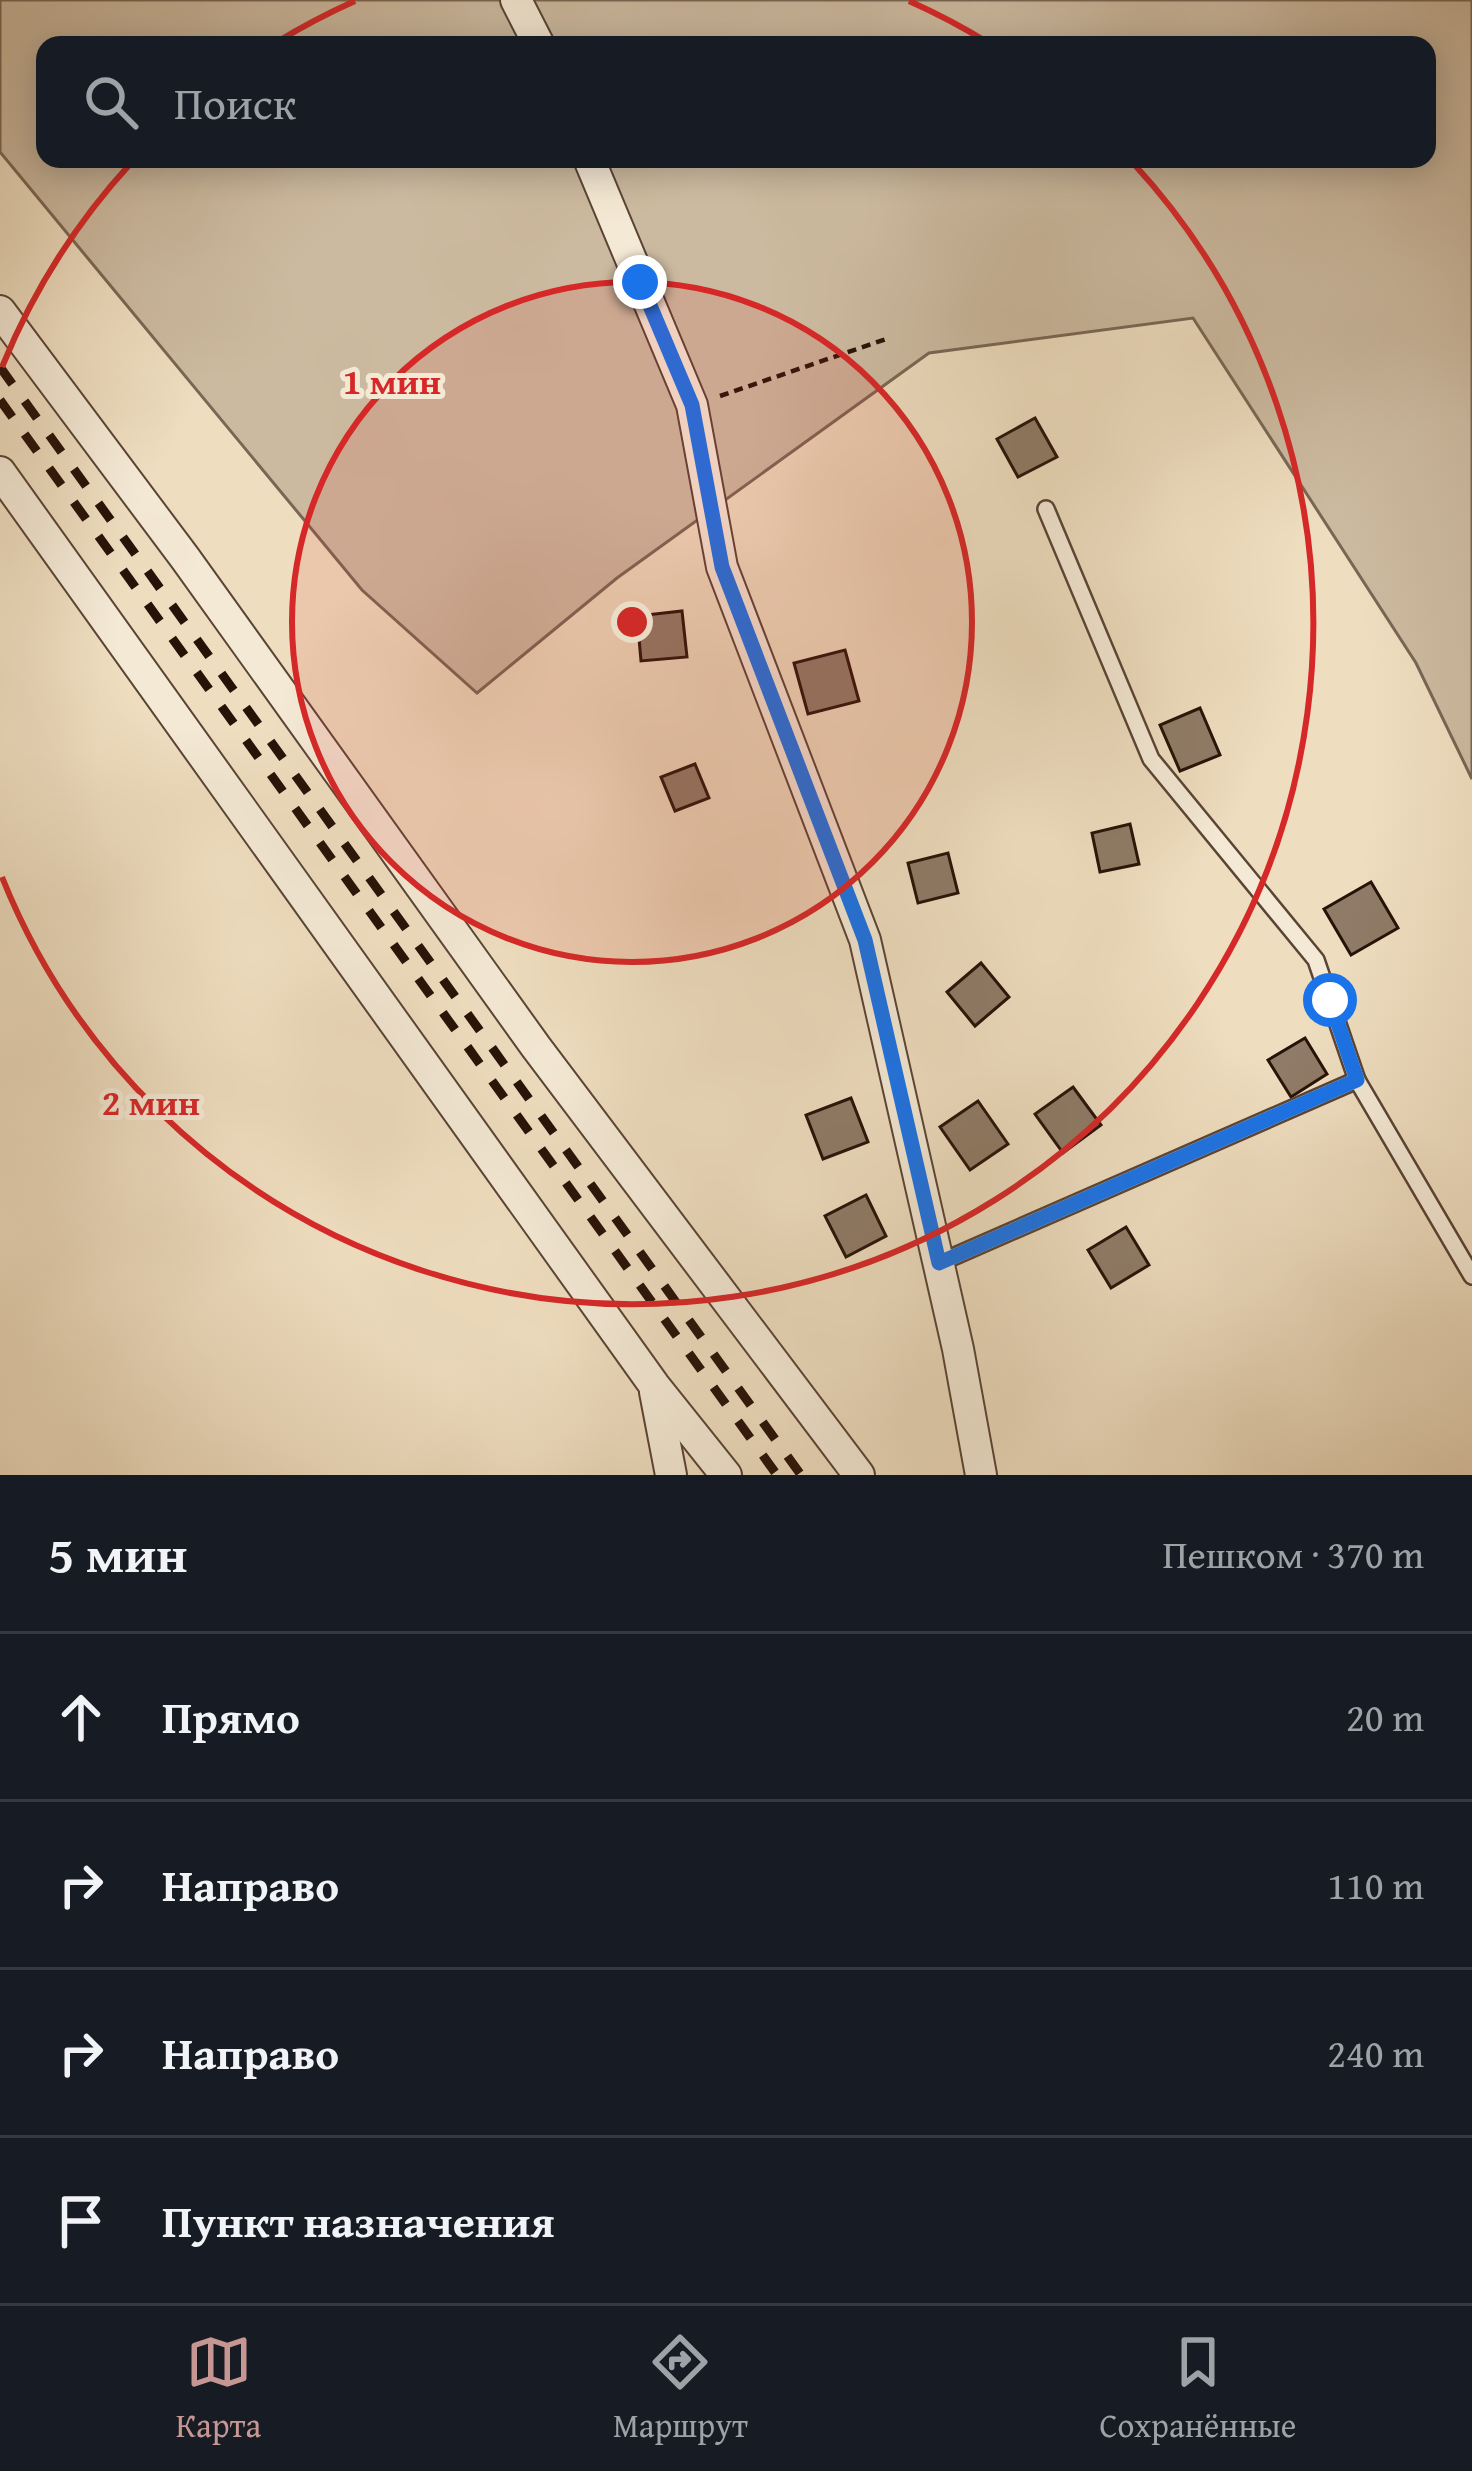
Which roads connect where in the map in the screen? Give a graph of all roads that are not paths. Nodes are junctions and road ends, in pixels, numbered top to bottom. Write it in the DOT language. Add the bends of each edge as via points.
graph roads {
  1 [pos="516,0"];
  2 [pos="534,36"];
  3 [pos="594,168"];
  4 [pos="0,311"];
  5 [pos="0,472"];
  6 [pos="1046,508"];
  7 [pos="1357,1080"];
  8 [pos="939,1263"];
  9 [pos="1472,1276"];
  10 [pos="654,1385"];
  11 [pos="671,1475"];
  12 [pos="726,1475"];
  13 [pos="859,1475"];
  14 [pos="980,1475"];
  1 -- 2 [label="street"];
  3 -- 8 [label="street" via="692,405 722,567 865,940"];
  4 -- 13 [label="street"];
  5 -- 10 [label="street"];
  6 -- 7 [label="lane" via="1151,758 1316,960"];
  7 -- 8 [label="lane"];
  7 -- 9 [label="lane"];
  8 -- 14 [label="street"];
  10 -- 11 [label="street"];
  10 -- 12 [label="street"];
}
